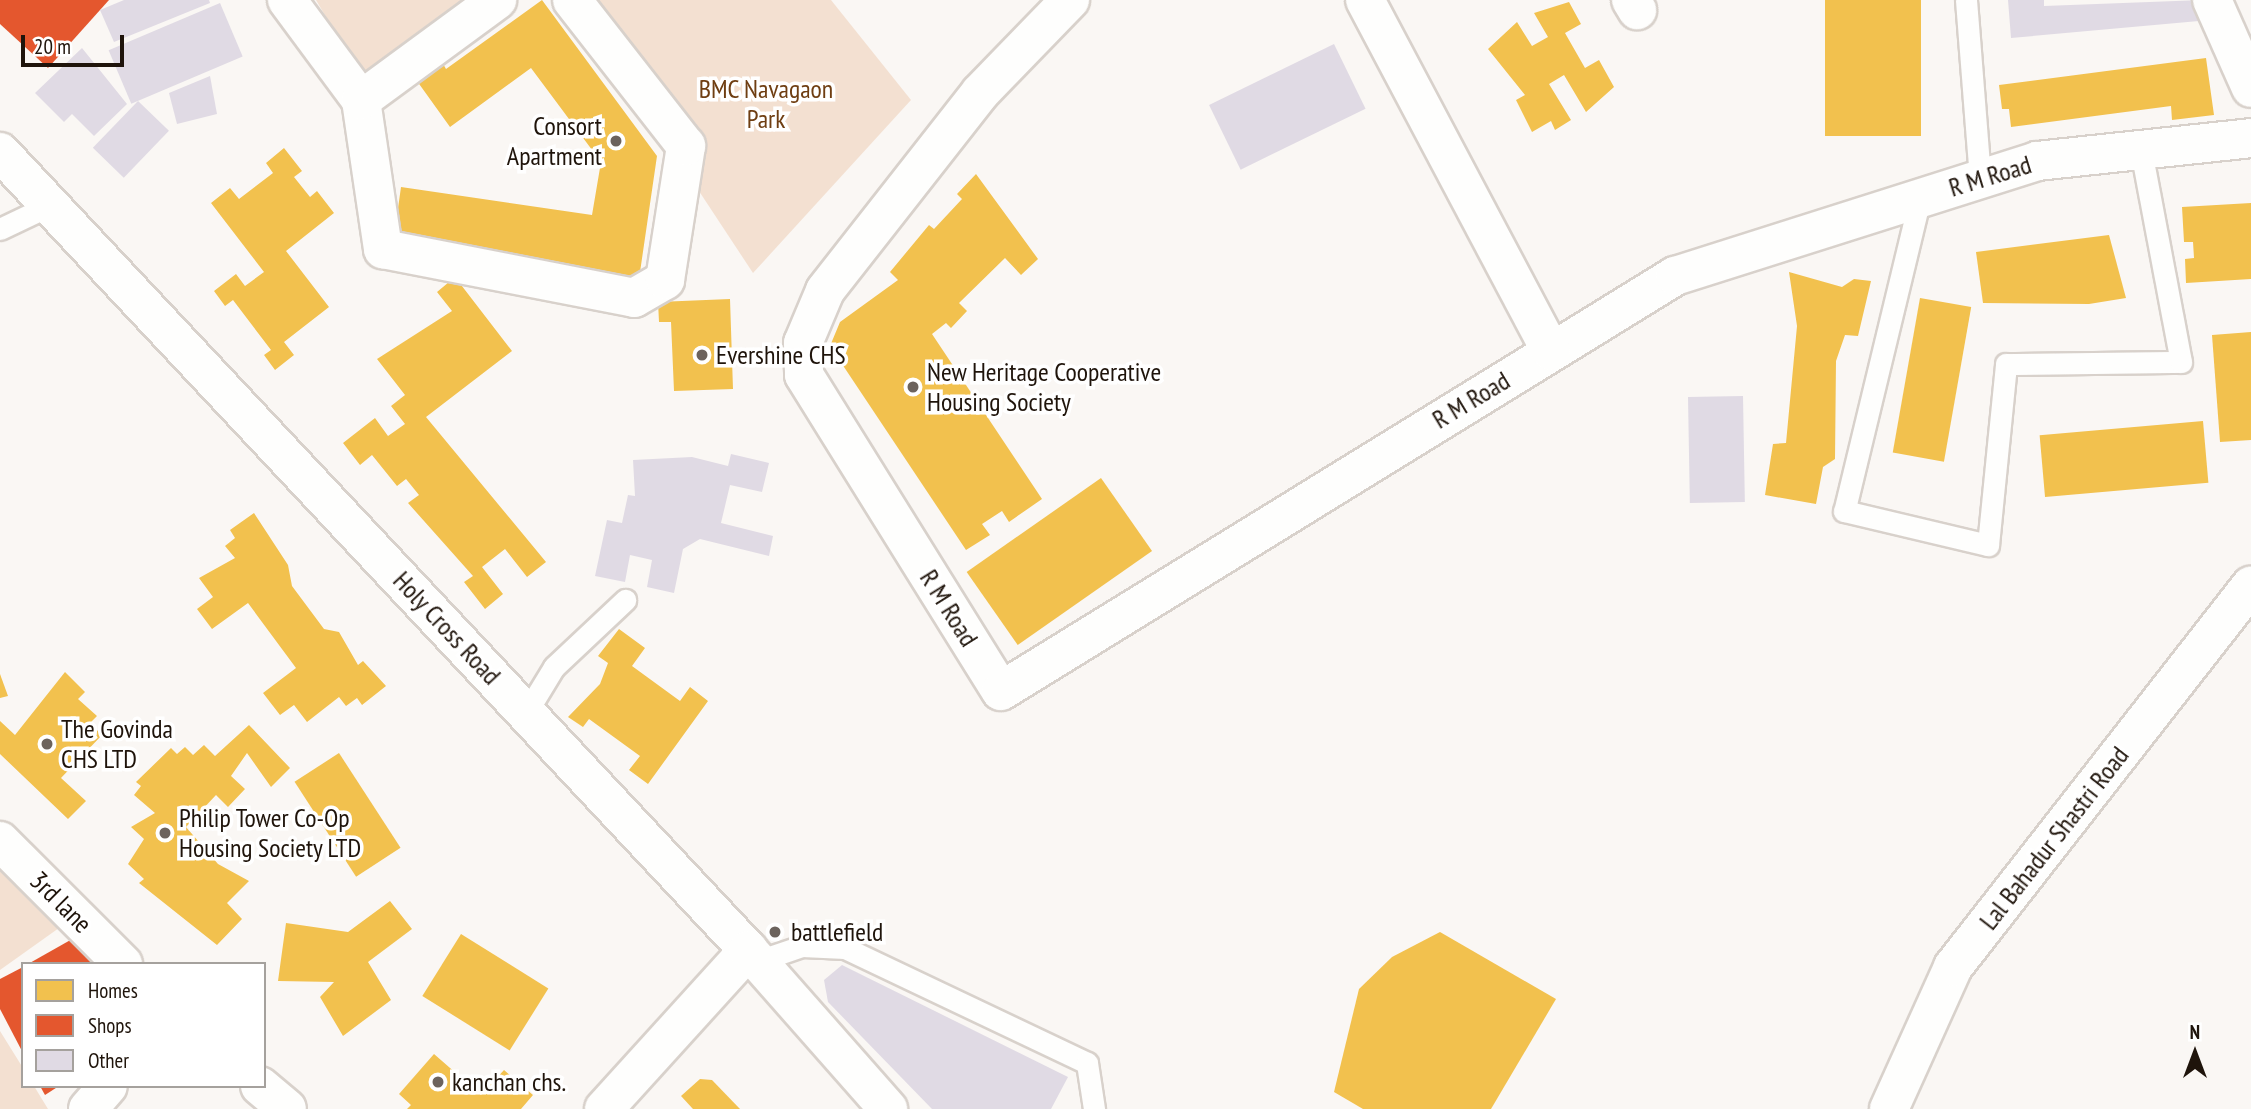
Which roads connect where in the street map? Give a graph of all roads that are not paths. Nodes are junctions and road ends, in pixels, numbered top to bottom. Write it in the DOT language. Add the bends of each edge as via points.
graph roads {
  1 [pos="287,0"];
  2 [pos="497,0"];
  3 [pos="572,0"];
  4 [pos="1070,0"];
  5 [pos="1365,0"];
  6 [pos="1966,0"];
  7 [pos="2212,0"];
  8 [pos="2251,88"];
  9 [pos="361,100"];
  10 [pos="2251,138"];
  11 [pos="2141,150"];
  12 [pos="0,152"];
  13 [pos="1980,179"];
  14 [pos="1920,198"];
  15 [pos="50,205"];
  16 [pos="0,229"];
  17 [pos="1551,351"];
  18 [pos="2251,586"];
  19 [pos="625,600"];
  20 [pos="526,713"];
  21 [pos="0,841"];
  22 [pos="753,956"];
  23 [pos="121,962"];
  24 [pos="106,1088"];
  25 [pos="262,1088"];
  26 [pos="88,1109"];
  27 [pos="287,1109"];
  28 [pos="604,1109"];
  29 [pos="888,1109"];
  30 [pos="1094,1109"];
  31 [pos="1889,1109"];
  1 -- 9 [label="street"];
  2 -- 9 [label="street"];
  3 -- 9 [label="street" via="686,146 665,280 634,298 383,249"];
  4 -- 17 [label="street, R M Road" via="980,93 851,258 819,301 803,343 804,375 1001,691"];
  5 -- 17 [label="street"];
  6 -- 13 [label="lane"];
  7 -- 8 [label="street"];
  10 -- 11 [label="street, R M Road"];
  11 -- 13 [label="street, R M Road" via="2037,160"];
  11 -- 14 [label="lane" via="2180,362 2006,364 1988,545 1844,511"];
  12 -- 15 [label="street, Holy Cross Road"];
  13 -- 14 [label="street, R M Road"];
  14 -- 17 [label="street, R M Road" via="1675,276"];
  15 -- 16 [label="lane"];
  15 -- 20 [label="street, Holy Cross Road"];
  18 -- 31 [label="street, Lal Bahadur Shastri Road" via="1953,967"];
  19 -- 20 [label="lane" via="554,667"];
  20 -- 22 [label="street, Holy Cross Road"];
  21 -- 23 [label="street, 3rd lane"];
  22 -- 28 [label="street"];
  22 -- 29 [label="street, Holy Cross Road"];
  22 -- 30 [label="lane" via="802,946 845,948 1087,1063"];
  24 -- 26 [label="street"];
  25 -- 27 [label="street"];
}
